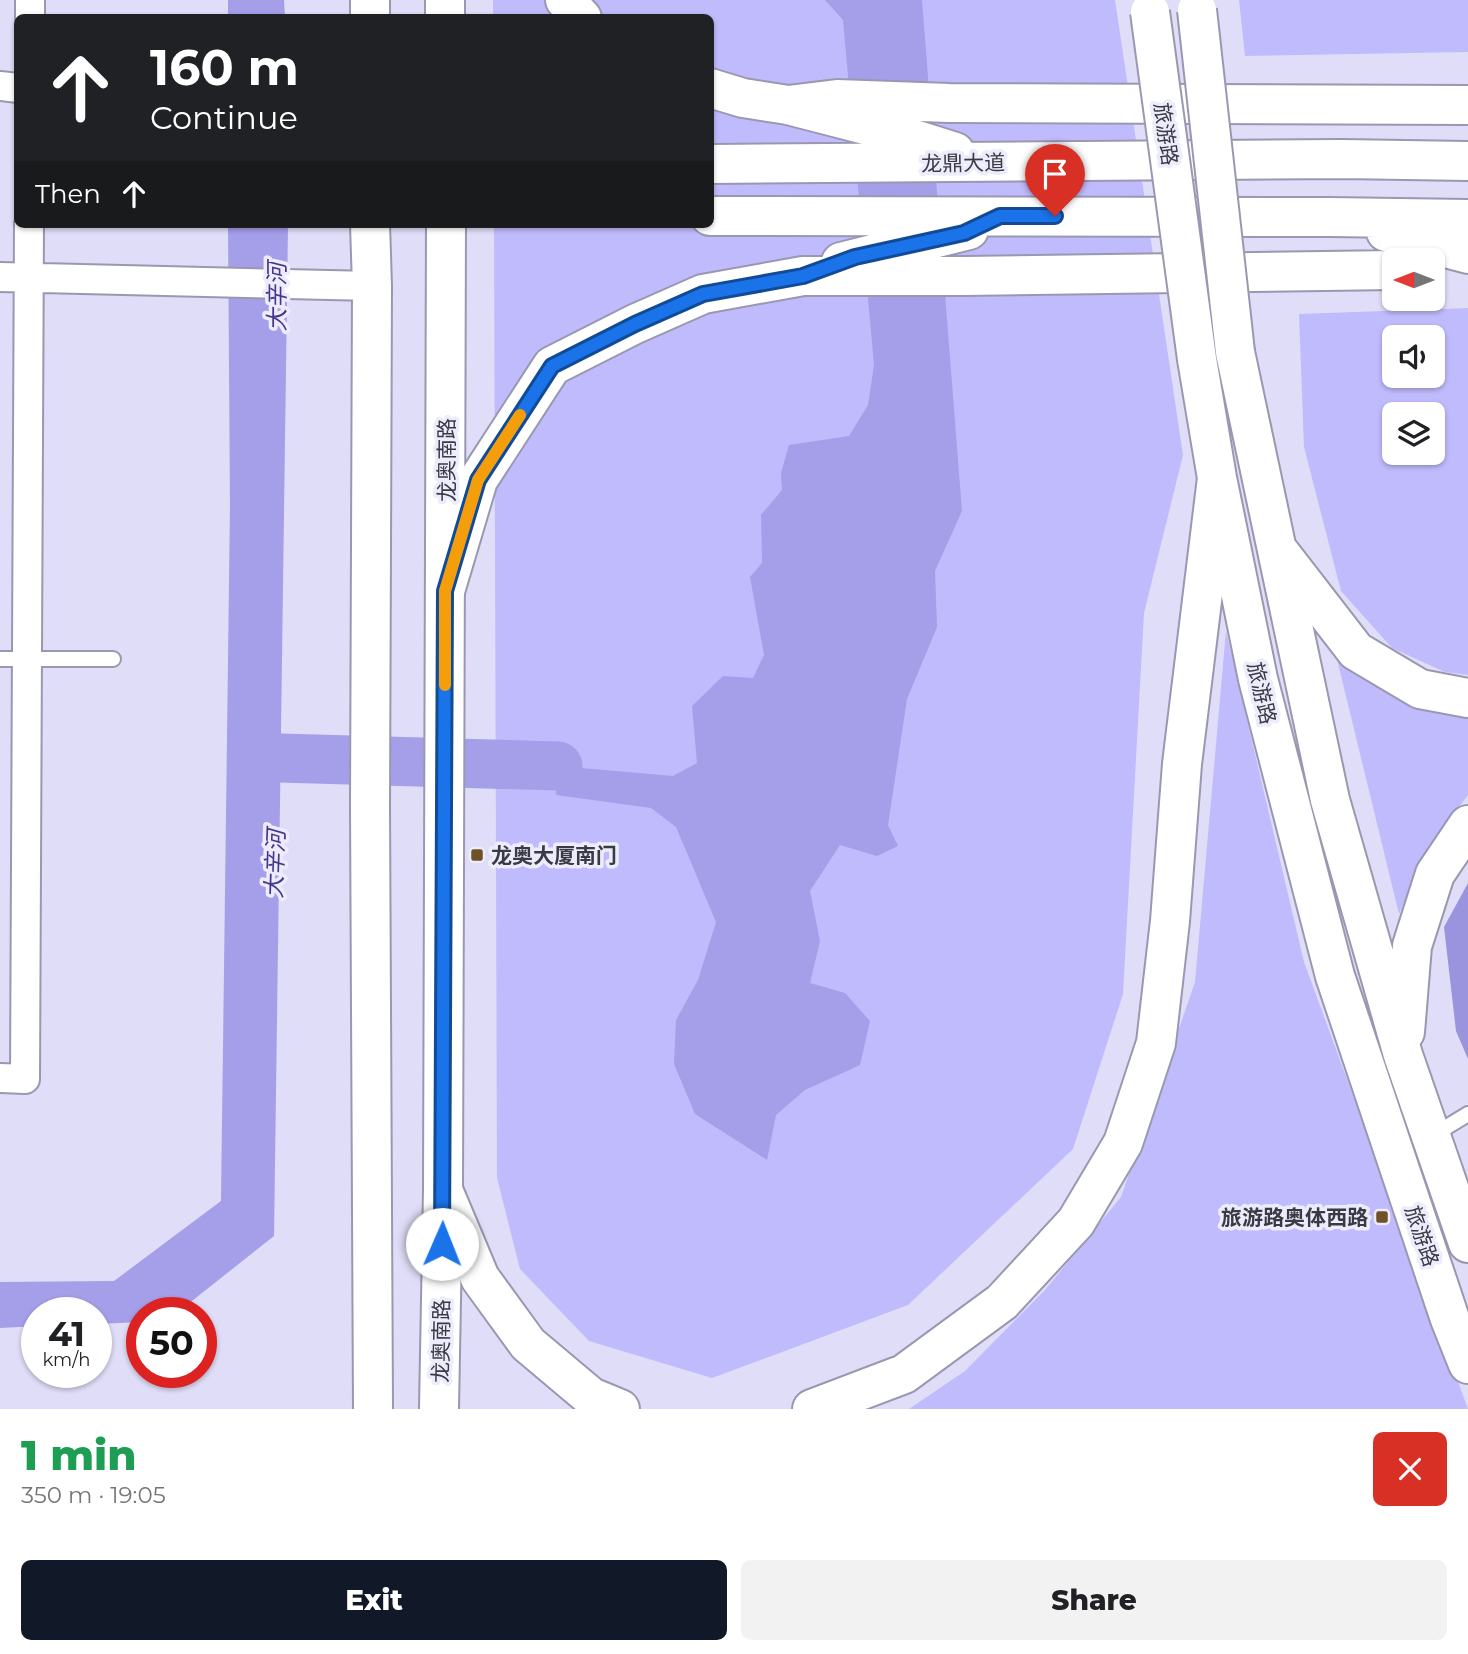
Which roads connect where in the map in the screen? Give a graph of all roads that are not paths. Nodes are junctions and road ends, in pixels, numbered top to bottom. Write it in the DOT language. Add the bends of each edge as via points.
graph roads {
  1 [pos="565,0"];
  2 [pos="1196,5"];
  3 [pos="1149,6"];
  4 [pos="578,14"];
  5 [pos="714,89"];
  6 [pos="1468,105"];
  7 [pos="839,109"];
  8 [pos="1468,121"];
  9 [pos="949,157"];
  10 [pos="1342,159"];
  11 [pos="1468,161"];
  12 [pos="714,164"];
  13 [pos="714,216"];
  14 [pos="1329,217"];
  15 [pos="1468,219"];
  16 [pos="978,221"];
  17 [pos="29,228"];
  18 [pos="370,228"];
  19 [pos="446,228"];
  20 [pos="1468,254"];
  21 [pos="854,266"];
  22 [pos="1468,268"];
  23 [pos="1446,269"];
  24 [pos="1382,270"];
  25 [pos="0,277"];
  26 [pos="29,278"];
  27 [pos="372,286"];
  28 [pos="1217,478"];
  29 [pos="1275,546"];
  30 [pos="445,591"];
  31 [pos="14,659"];
  32 [pos="113,659"];
  33 [pos="1468,698"];
  34 [pos="1468,825"];
  35 [pos="1403,1055"];
  36 [pos="0,1058"];
  37 [pos="13,1078"];
  38 [pos="1468,1114"];
  39 [pos="1431,1136"];
  40 [pos="443,1189"];
  41 [pos="1468,1243"];
  42 [pos="1468,1364"];
  43 [pos="373,1409"];
  44 [pos="439,1409"];
  45 [pos="620,1409"];
  46 [pos="812,1409"];
  1 -- 4 [label="main road"];
  2 -- 29 [label="main road, 旅游路, bridge" via="1236,352"];
  3 -- 28 [label="main road, 旅游路, bridge"];
  5 -- 7 [label="main road" via="743,98"];
  6 -- 7 [label="main road" via="949,103"];
  7 -- 9 [label="main road"];
  8 -- 10 [label="main road"];
  9 -- 10 [label="main road, 龙鼎大道" via="999,161"];
  9 -- 12 [label="main road, 龙鼎大道" via="843,164"];
  10 -- 11 [label="main road, 龙鼎大道"];
  13 -- 16 [label="main road"];
  14 -- 15 [label="main road"];
  14 -- 16 [label="main road"];
  14 -- 20 [label="main road"];
  16 -- 21 [label="main road"];
  17 -- 26 [label="street"];
  18 -- 27 [label="main road"];
  19 -- 30 [label="main road, 龙奥南路"];
  21 -- 24 [label="main road" via="964,276"];
  21 -- 30 [label="main road" via="703,294 552,366 478,480"];
  22 -- 23 [label="main road"];
  25 -- 26 [label="street"];
  26 -- 27 [label="street"];
  26 -- 31 [label="street"];
  27 -- 43 [label="main road"];
  28 -- 42 [label="main road, 旅游路" via="1258,679 1335,976"];
  28 -- 46 [label="main road" via="1182,764 1156,1043 1123,1143 1076,1222 1002,1302 904,1374"];
  29 -- 33 [label="main road" via="1356,651 1420,689"];
  29 -- 35 [label="main road, 旅游路" via="1330,800"];
  30 -- 40 [label="main road, 龙奥南路"];
  31 -- 32 [label="lane"];
  31 -- 37 [label="street"];
  34 -- 35 [label="main road" via="1436,874 1412,946"];
  35 -- 39 [label="main road, 旅游路"];
  36 -- 37 [label="street"];
  38 -- 39 [label="lane"];
  39 -- 41 [label="main road, 旅游路"];
  40 -- 44 [label="main road, 龙奥南路"];
  40 -- 45 [label="main road" via="480,1278 528,1344 591,1398"];
}
